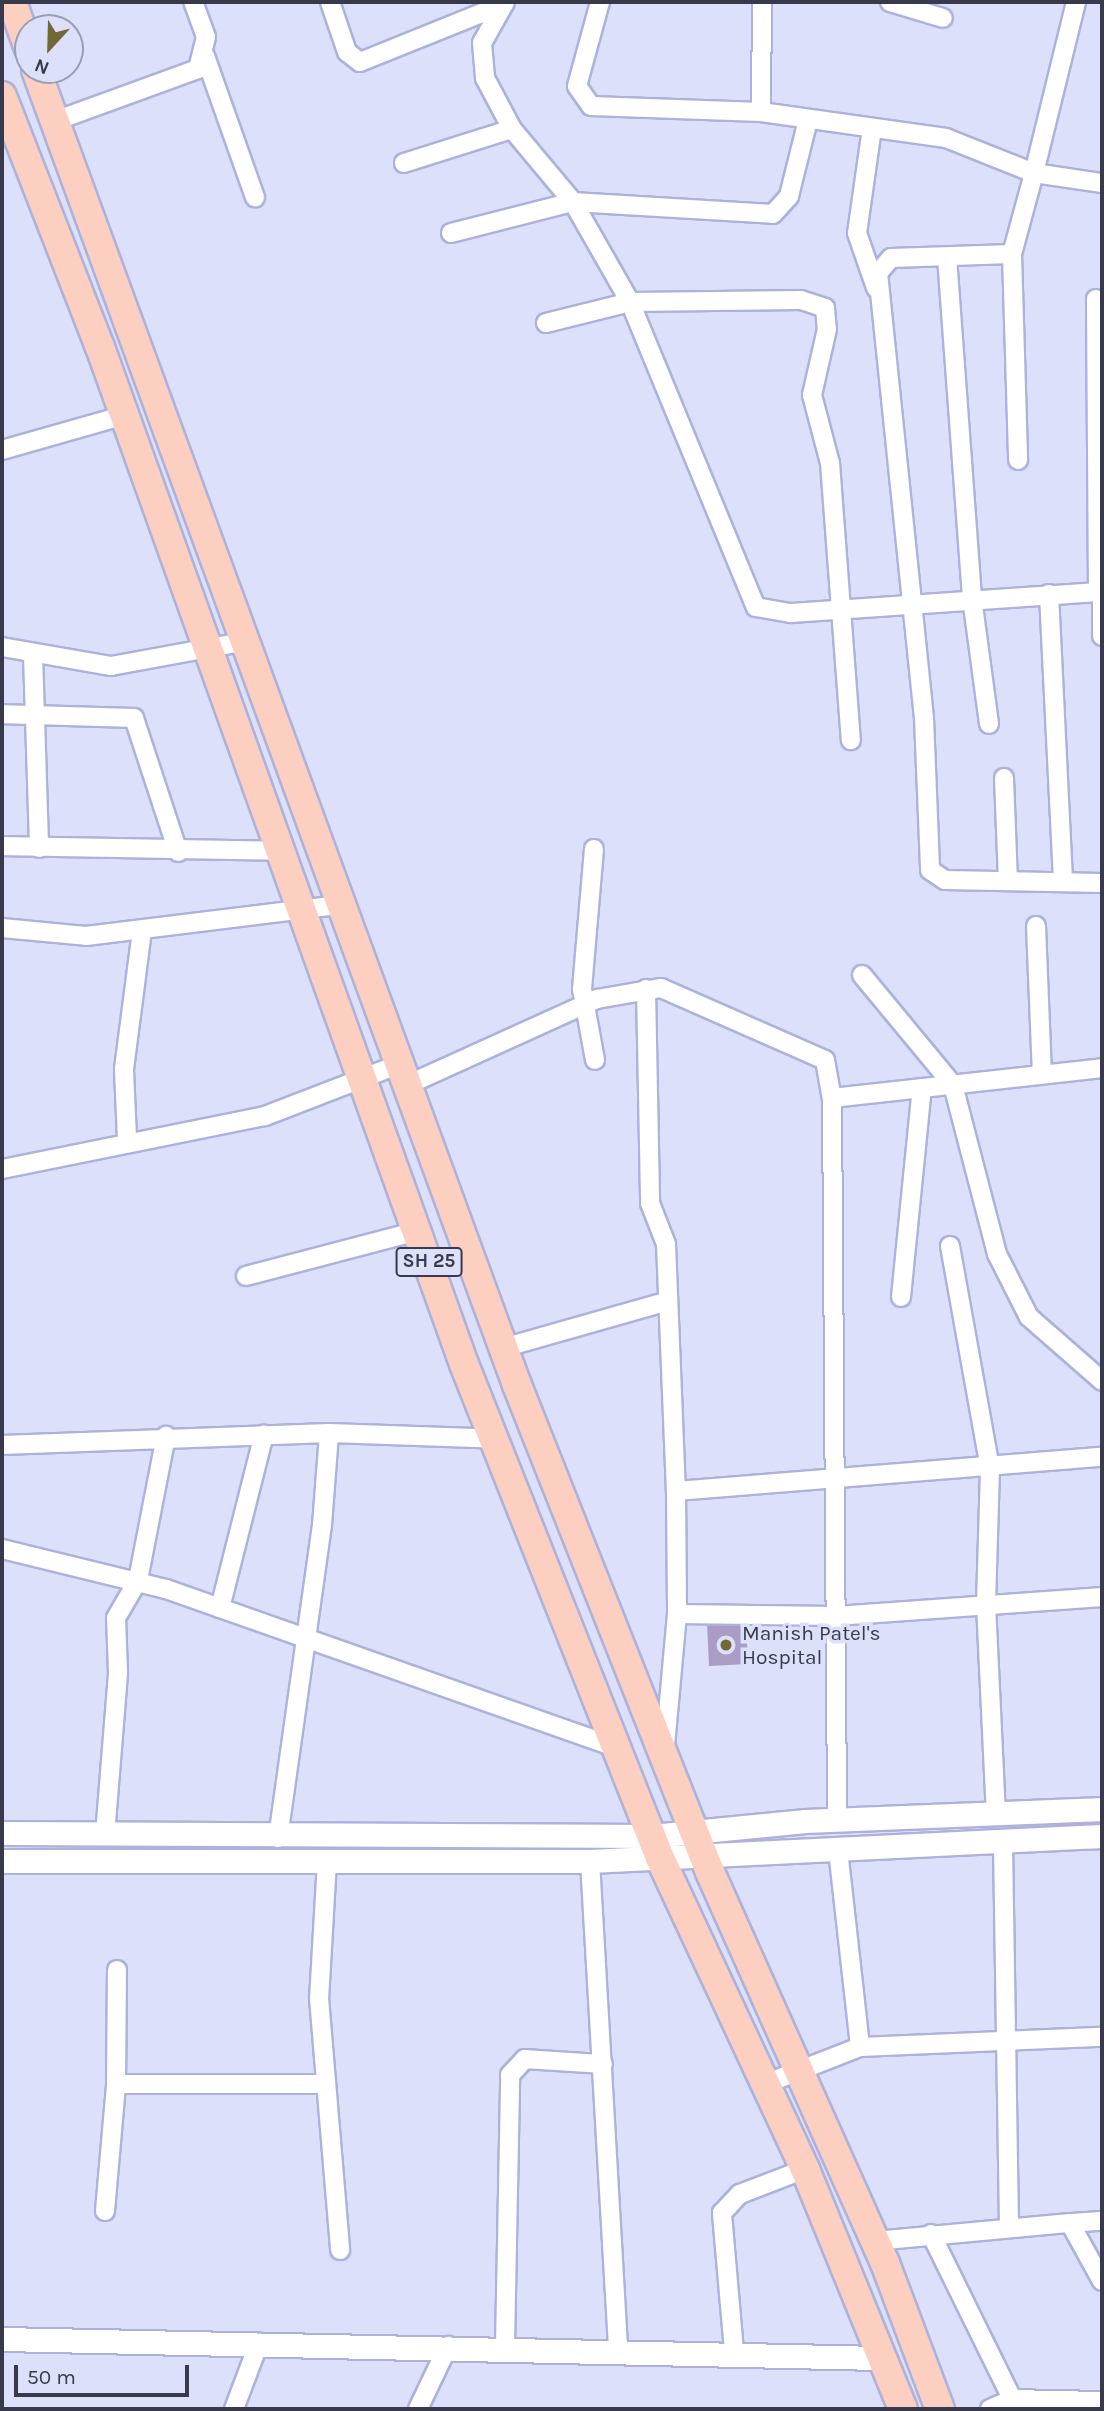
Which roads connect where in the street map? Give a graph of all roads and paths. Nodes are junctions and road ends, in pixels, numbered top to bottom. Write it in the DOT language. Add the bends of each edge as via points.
graph roads {
  1 [pos="193,2"];
  2 [pos="330,2"];
  3 [pos="600,2"];
  4 [pos="762,2"];
  5 [pos="890,2"];
  6 [pos="1076,2"];
  7 [pos="505,3"];
  8 [pos="943,18"];
  9 [pos="205,56"];
  10 [pos="41,84"];
  11 [pos="2,96"];
  12 [pos="761,112"];
  13 [pos="808,120"];
  14 [pos="55,121"];
  15 [pos="512,128"];
  16 [pos="872,128"];
  17 [pos="404,163"];
  18 [pos="1034,173"];
  19 [pos="1102,183"];
  20 [pos="255,197"];
  21 [pos="573,202"];
  22 [pos="451,233"];
  23 [pos="1012,254"];
  24 [pos="947,257"];
  25 [pos="878,295"];
  26 [pos="1096,299"];
  27 [pos="630,302"];
  28 [pos="545,323"];
  29 [pos="121,416"];
  30 [pos="2,450"];
  31 [pos="1018,460"];
  32 [pos="1100,592"];
  33 [pos="1049,594"];
  34 [pos="972,598"];
  35 [pos="911,602"];
  36 [pos="844,608"];
  37 [pos="1102,636"];
  38 [pos="242,642"];
  39 [pos="2,647"];
  40 [pos="209,649"];
  41 [pos="33,654"];
  42 [pos="2,714"];
  43 [pos="37,714"];
  44 [pos="989,724"];
  45 [pos="850,740"];
  46 [pos="1004,778"];
  47 [pos="2,846"];
  48 [pos="39,848"];
  49 [pos="594,849"];
  50 [pos="283,851"];
  51 [pos="178,852"];
  52 [pos="1008,881"];
  53 [pos="1063,882"];
  54 [pos="1102,883"];
  55 [pos="337,905"];
  56 [pos="299,910"];
  57 [pos="1036,926"];
  58 [pos="2,928"];
  59 [pos="142,931"];
  60 [pos="862,975"];
  61 [pos="646,989"];
  62 [pos="584,1005"];
  63 [pos="595,1060"];
  64 [pos="1102,1068"];
  65 [pos="1042,1073"];
  66 [pos="401,1076"];
  67 [pos="365,1078"];
  68 [pos="953,1085"];
  69 [pos="922,1088"];
  70 [pos="832,1098"];
  71 [pos="127,1139"];
  72 [pos="2,1168"];
  73 [pos="418,1231"];
  74 [pos="950,1246"];
  75 [pos="246,1276"];
  76 [pos="901,1297"];
  77 [pos="664,1302"];
  78 [pos="503,1348"];
  79 [pos="1102,1381"];
  80 [pos="329,1433"];
  81 [pos="264,1434"];
  82 [pos="166,1436"];
  83 [pos="497,1439"];
  84 [pos="2,1445"];
  85 [pos="1102,1457"];
  86 [pos="990,1469"];
  87 [pos="830,1479"];
  88 [pos="676,1491"];
  89 [pos="2,1549"];
  90 [pos="138,1580"];
  91 [pos="1102,1597"];
  92 [pos="986,1604"];
  93 [pos="220,1608"];
  94 [pos="677,1614"];
  95 [pos="836,1616"];
  96 [pos="304,1635"];
  97 [pos="621,1749"];
  98 [pos="664,1754"];
  99 [pos="1102,1809"];
  100 [pos="996,1814"];
  101 [pos="837,1819"];
  102 [pos="693,1829"];
  103 [pos="2,1833"];
  104 [pos="105,1835"];
  105 [pos="1102,1836"];
  106 [pos="278,1838"];
  107 [pos="1003,1843"];
  108 [pos="656,1847"];
  109 [pos="838,1850"];
  110 [pos="704,1857"];
  111 [pos="2,1861"];
  112 [pos="327,1861"];
  113 [pos="590,1861"];
  114 [pos="117,1970"];
  115 [pos="1102,2037"];
  116 [pos="1004,2045"];
  117 [pos="860,2047"];
  118 [pos="603,2064"];
  119 [pos="799,2071"];
  120 [pos="116,2084"];
  121 [pos="325,2084"];
  122 [pos="765,2084"];
  123 [pos="804,2169"];
  124 [pos="105,2211"];
  125 [pos="1102,2221"];
  126 [pos="1070,2223"];
  127 [pos="1009,2227"];
  128 [pos="931,2234"];
  129 [pos="875,2241"];
  130 [pos="340,2250"];
  131 [pos="1102,2281"];
  132 [pos="2,2339"];
  133 [pos="259,2343"];
  134 [pos="449,2346"];
  135 [pos="505,2347"];
  136 [pos="618,2349"];
  137 [pos="733,2351"];
  138 [pos="882,2358"];
  139 [pos="1102,2401"];
  140 [pos="1014,2404"];
  141 [pos="234,2409"];
  142 [pos="418,2409"];
  143 [pos="903,2409"];
  144 [pos="940,2409"];
  145 [pos="990,2409"];
  1 -- 9 [label="street"];
  2 -- 7 [label="street" via="347,52 360,62"];
  3 -- 12 [label="street" via="578,86 582,101 600,107"];
  4 -- 12 [label="street"];
  5 -- 8 [label="street"];
  6 -- 18 [label="street"];
  7 -- 15 [label="street" via="482,43 482,64"];
  9 -- 14 [label="street" via="198,69 180,78"];
  9 -- 20 [label="street"];
  10 -- 14 [label="main road"];
  11 -- 29 [label="main road, SH 25"];
  12 -- 13 [label="street"];
  13 -- 16 [label="street"];
  13 -- 21 [label="street" via="789,196 773,214"];
  14 -- 38 [label="main road"];
  15 -- 17 [label="street"];
  15 -- 21 [label="street"];
  16 -- 18 [label="street" via="946,138"];
  16 -- 25 [label="street" via="857,233"];
  18 -- 19 [label="street"];
  18 -- 23 [label="street"];
  21 -- 22 [label="street"];
  21 -- 27 [label="street"];
  23 -- 24 [label="street"];
  23 -- 31 [label="street"];
  24 -- 25 [label="street" via="891,258 878,272"];
  24 -- 34 [label="street"];
  25 -- 35 [label="street"];
  26 -- 32 [label="street"];
  27 -- 28 [label="street"];
  27 -- 36 [label="street" via="756,607 791,613"];
  27 -- 36 [label="street" via="801,300 825,308 827,329 812,395 830,463"];
  29 -- 30 [label="street"];
  29 -- 40 [label="main road, SH 25"];
  32 -- 33 [label="street"];
  32 -- 37 [label="street"];
  33 -- 34 [label="street"];
  33 -- 53 [label="street"];
  34 -- 35 [label="street"];
  34 -- 44 [label="street"];
  35 -- 36 [label="street"];
  35 -- 52 [label="street" via="930,870 945,880"];
  36 -- 45 [label="street"];
  38 -- 40 [label="street"];
  38 -- 55 [label="main road"];
  39 -- 41 [label="street"];
  40 -- 41 [label="street" via="110,666"];
  40 -- 50 [label="main road, SH 25"];
  41 -- 43 [label="street"];
  42 -- 43 [label="street"];
  43 -- 48 [label="street"];
  43 -- 51 [label="street" via="134,718"];
  46 -- 52 [label="street"];
  47 -- 48 [label="street"];
  48 -- 51 [label="street"];
  49 -- 62 [label="street"];
  50 -- 51 [label="street"];
  50 -- 56 [label="main road, SH 25"];
  52 -- 53 [label="street"];
  53 -- 54 [label="street"];
  55 -- 56 [label="street"];
  55 -- 66 [label="main road"];
  56 -- 59 [label="street"];
  56 -- 67 [label="main road, SH 25"];
  57 -- 65 [label="street"];
  58 -- 59 [label="street" via="86,936"];
  59 -- 71 [label="street" via="124,1069"];
  60 -- 68 [label="street"];
  61 -- 62 [label="street"];
  61 -- 70 [label="street" via="677,992 817,1053 829,1068"];
  61 -- 77 [label="street" via="650,1203 666,1244"];
  62 -- 63 [label="street"];
  62 -- 66 [label="street"];
  64 -- 65 [label="street"];
  65 -- 68 [label="street"];
  66 -- 67 [label="street"];
  66 -- 78 [label="main road"];
  67 -- 71 [label="street" via="265,1116"];
  67 -- 73 [label="main road, SH 25"];
  68 -- 69 [label="street"];
  68 -- 79 [label="street" via="997,1254 1039,1330"];
  69 -- 70 [label="street"];
  69 -- 76 [label="street"];
  70 -- 87 [label="street"];
  71 -- 72 [label="street"];
  73 -- 75 [label="street"];
  73 -- 83 [label="main road, SH 25"];
  74 -- 86 [label="street"];
  77 -- 78 [label="street"];
  77 -- 88 [label="street"];
  78 -- 98 [label="main road"];
  80 -- 81 [label="street"];
  80 -- 83 [label="street"];
  80 -- 96 [label="street" via="322,1525"];
  81 -- 82 [label="street"];
  81 -- 93 [label="street"];
  82 -- 84 [label="street"];
  82 -- 90 [label="street"];
  83 -- 97 [label="main road, SH 25"];
  85 -- 86 [label="street"];
  86 -- 87 [label="street"];
  86 -- 92 [label="street"];
  87 -- 88 [label="street"];
  87 -- 95 [label="street"];
  88 -- 94 [label="street"];
  89 -- 90 [label="street"];
  90 -- 93 [label="street"];
  90 -- 104 [label="street" via="116,1618 118,1672"];
  91 -- 92 [label="street"];
  92 -- 95 [label="street"];
  92 -- 100 [label="street"];
  93 -- 96 [label="street"];
  94 -- 95 [label="street"];
  94 -- 98 [label="street"];
  95 -- 101 [label="street"];
  96 -- 97 [label="street"];
  96 -- 106 [label="street"];
  97 -- 108 [label="main road, SH 25"];
  98 -- 102 [label="main road"];
  99 -- 100 [label="street"];
  100 -- 101 [label="street"];
  101 -- 102 [label="street"];
  102 -- 108 [label="street"];
  102 -- 110 [label="main road"];
  103 -- 104 [label="street"];
  104 -- 106 [label="street"];
  105 -- 107 [label="street"];
  106 -- 108 [label="street"];
  107 -- 109 [label="street"];
  107 -- 116 [label="street"];
  108 -- 110 [label="street"];
  108 -- 113 [label="street"];
  108 -- 122 [label="main road, SH 25"];
  109 -- 110 [label="street"];
  109 -- 117 [label="street"];
  110 -- 119 [label="main road"];
  111 -- 112 [label="street"];
  112 -- 113 [label="street"];
  112 -- 121 [label="street" via="319,1998"];
  113 -- 118 [label="street"];
  114 -- 120 [label="street"];
  115 -- 116 [label="street"];
  116 -- 117 [label="street"];
  116 -- 127 [label="street"];
  117 -- 119 [label="street"];
  118 -- 135 [label="street" via="525,2059 510,2075"];
  118 -- 136 [label="street"];
  119 -- 122 [label="street"];
  119 -- 129 [label="main road"];
  120 -- 121 [label="street"];
  120 -- 124 [label="street"];
  121 -- 130 [label="street"];
  122 -- 123 [label="main road, SH 25"];
  123 -- 137 [label="street" via="740,2194 722,2213"];
  123 -- 138 [label="main road, SH 25"];
  125 -- 126 [label="street"];
  126 -- 127 [label="street"];
  126 -- 131 [label="street"];
  127 -- 128 [label="street"];
  128 -- 129 [label="street"];
  128 -- 140 [label="street"];
  129 -- 144 [label="main road"];
  132 -- 133 [label="street"];
  133 -- 134 [label="street"];
  133 -- 141 [label="street"];
  134 -- 135 [label="street"];
  134 -- 142 [label="street"];
  135 -- 136 [label="street"];
  136 -- 137 [label="street"];
  137 -- 138 [label="street"];
  138 -- 143 [label="main road, SH 25"];
  139 -- 140 [label="street"];
  140 -- 145 [label="street"];
}
